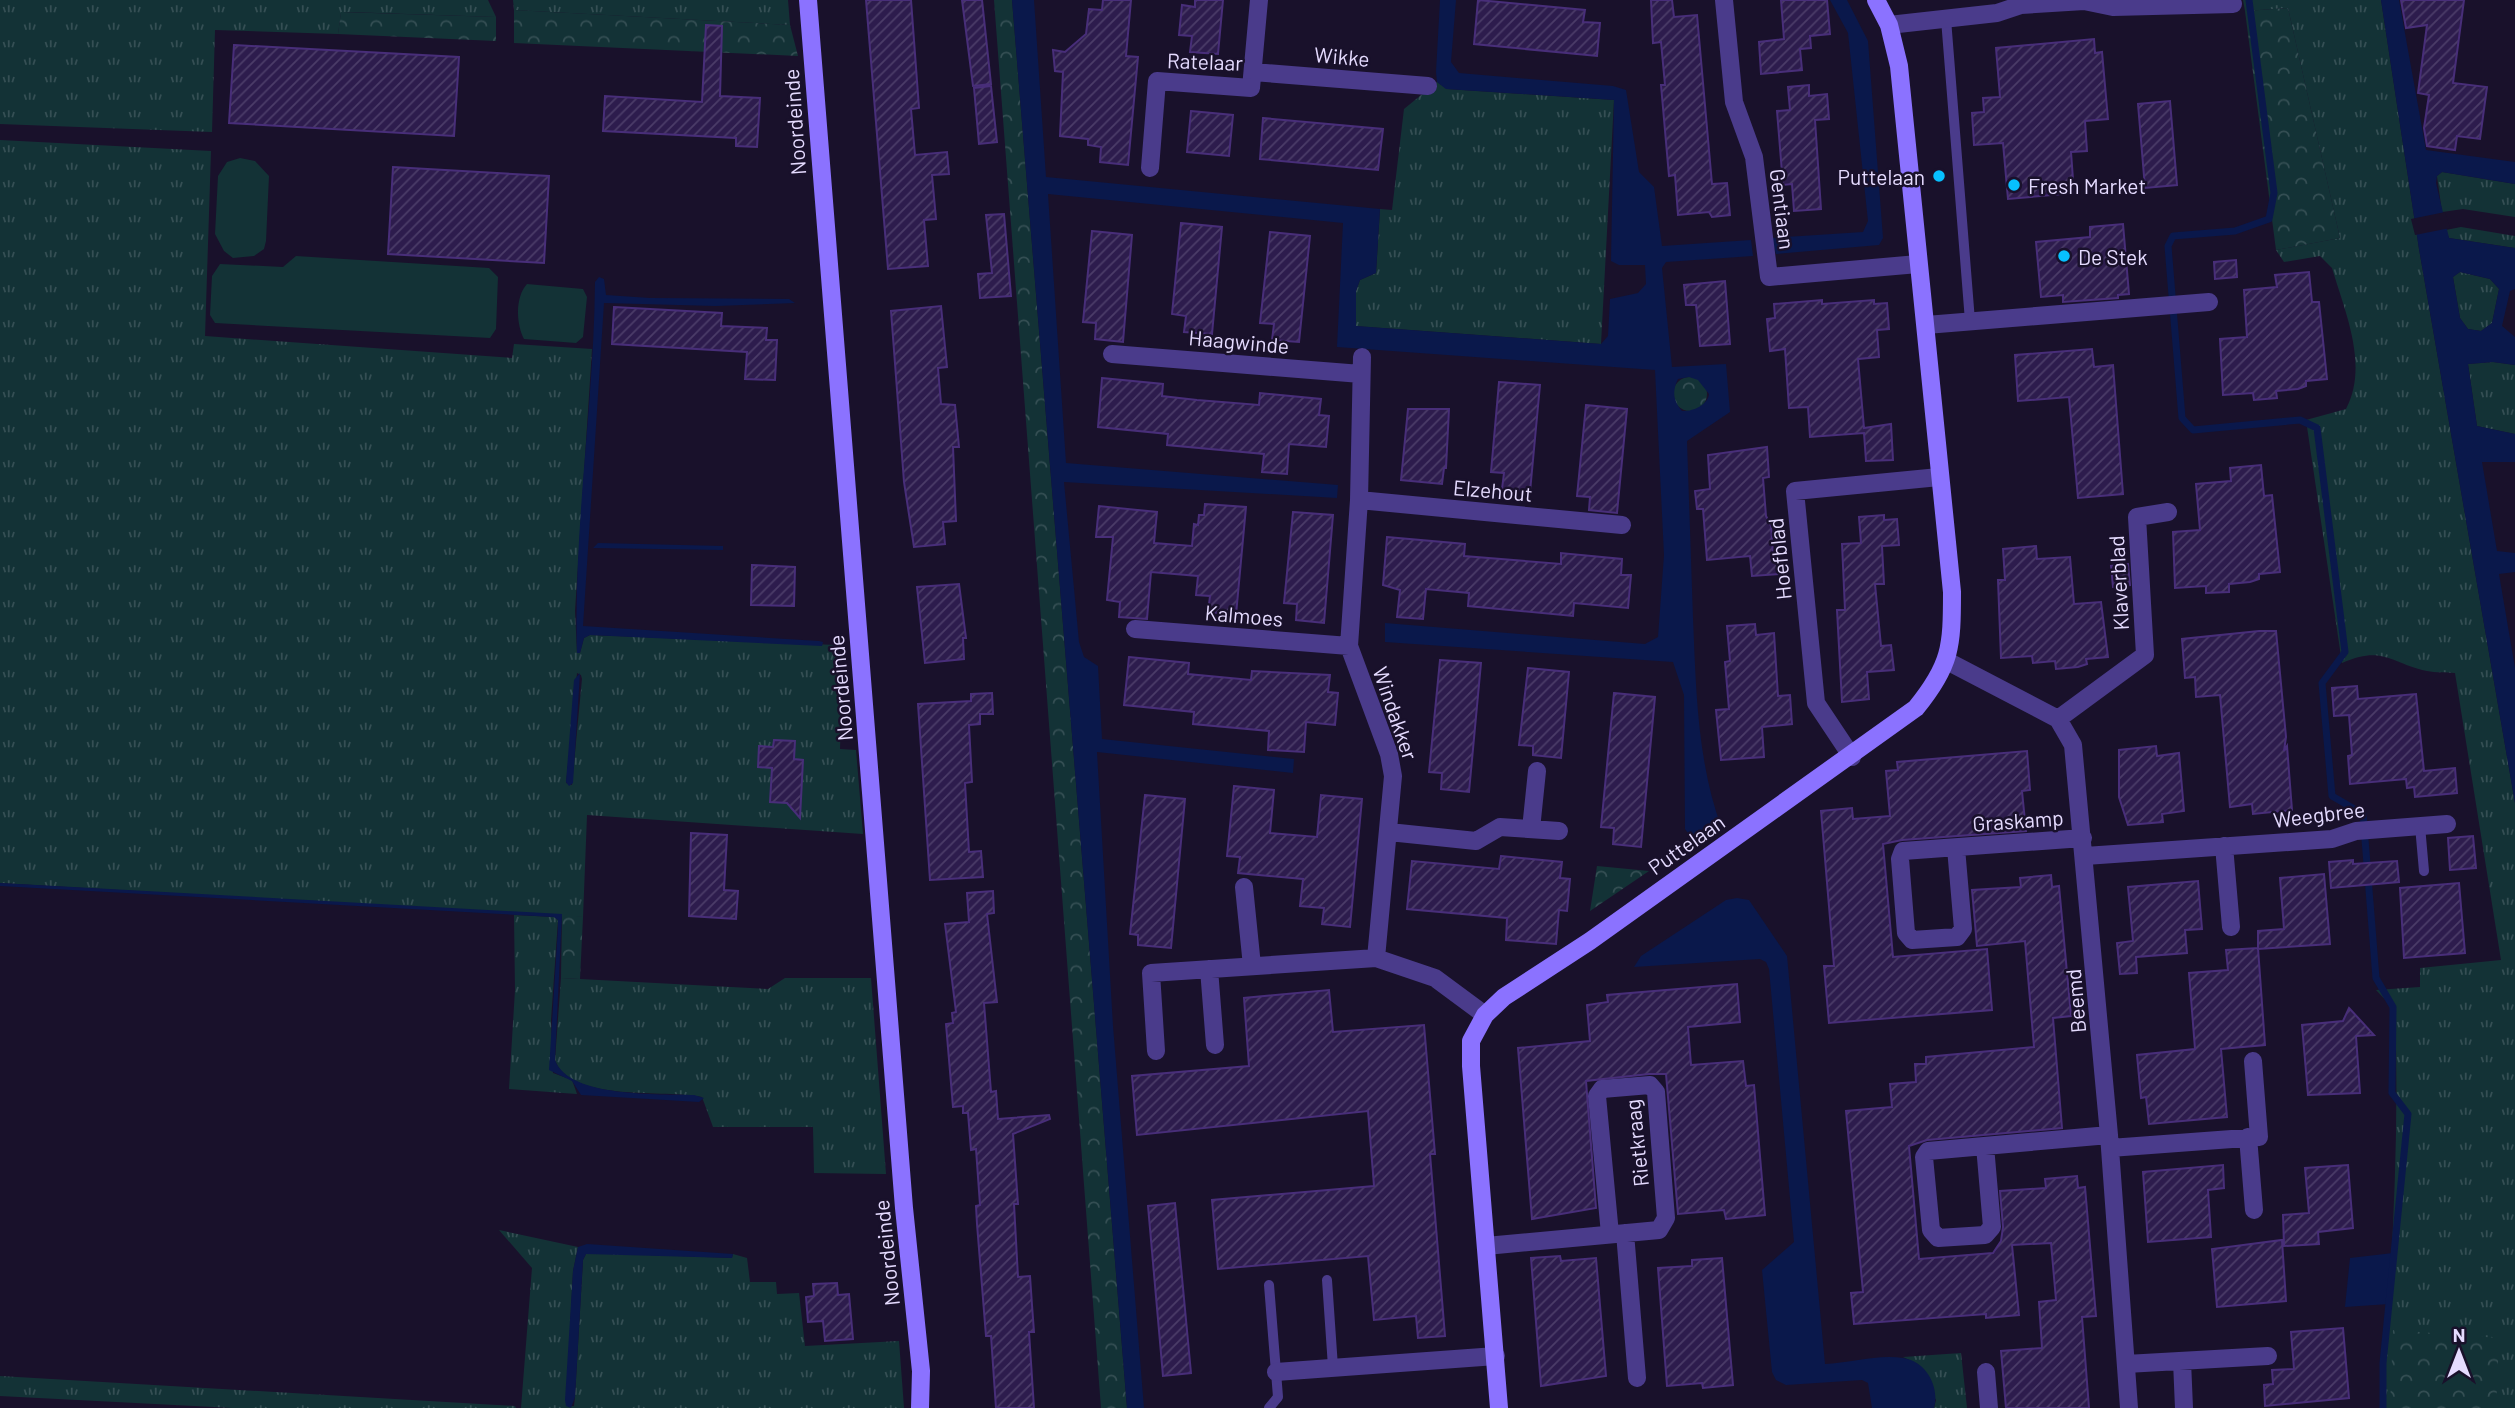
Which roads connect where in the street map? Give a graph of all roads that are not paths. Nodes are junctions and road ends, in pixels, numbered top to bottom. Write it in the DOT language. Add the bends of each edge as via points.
graph roads {
  1 [pos="808,0"];
  2 [pos="1259,0"];
  3 [pos="1724,0"];
  4 [pos="1876,0"];
  5 [pos="2135,3"];
  6 [pos="2233,4"];
  7 [pos="1996,7"];
  8 [pos="1946,19"];
  9 [pos="1889,25"];
  10 [pos="1252,72"];
  11 [pos="1428,86"];
  12 [pos="1150,168"];
  13 [pos="1918,264"];
  14 [pos="2209,302"];
  15 [pos="1970,321"];
  16 [pos="1926,325"];
  17 [pos="1112,354"];
  18 [pos="1362,365"];
  19 [pos="1939,477"];
  20 [pos="1359,500"];
  21 [pos="2168,512"];
  22 [pos="1622,525"];
  23 [pos="1135,629"];
  24 [pos="1349,646"];
  25 [pos="1947,661"];
  26 [pos="2058,719"];
  27 [pos="1852,757"];
  28 [pos="1537,771"];
  29 [pos="2447,824"];
  30 [pos="2420,827"];
  31 [pos="1531,829"];
  32 [pos="1559,831"];
  33 [pos="1389,832"];
  34 [pos="2224,846"];
  35 [pos="2084,847"];
  36 [pos="1956,848"];
  37 [pos="2424,871"];
  38 [pos="1244,887"];
  39 [pos="2231,927"];
  40 [pos="1376,958"];
  41 [pos="1252,966"];
  42 [pos="1209,969"];
  43 [pos="1486,1016"];
  44 [pos="1215,1045"];
  45 [pos="1156,1051"];
  46 [pos="2253,1061"];
  47 [pos="2248,1137"];
  48 [pos="2109,1142"];
  49 [pos="1985,1146"];
  50 [pos="2254,1210"];
  51 [pos="1617,1233"];
  52 [pos="1486,1246"];
  53 [pos="1327,1280"];
  54 [pos="1269,1285"];
  55 [pos="1496,1356"];
  56 [pos="2268,1356"];
  57 [pos="2182,1361"];
  58 [pos="2126,1364"];
  59 [pos="1334,1367"];
  60 [pos="921,1371"];
  61 [pos="1276,1372"];
  62 [pos="1986,1372"];
  63 [pos="1637,1378"];
  64 [pos="920,1408"];
  65 [pos="931,1408"];
  66 [pos="1269,1408"];
  67 [pos="1499,1408"];
  68 [pos="1989,1408"];
  69 [pos="2129,1408"];
  70 [pos="2184,1408"];
  1 -- 60 [label="street, Noordeinde" via="904,1208"];
  2 -- 10 [label="street, Ratelaar"];
  3 -- 13 [label="street, Gentiaan" via="1734,102 1754,157 1769,277"];
  4 -- 9 [label="street, Puttelaan"];
  5 -- 6 [label="street"];
  5 -- 7 [label="street"];
  7 -- 8 [label="street"];
  8 -- 9 [label="street"];
  8 -- 15 [label="lane"];
  9 -- 13 [label="street, Puttelaan" via="1899,65"];
  10 -- 11 [label="street, Wikke"];
  10 -- 12 [label="street, Ratelaar" via="1251,89 1157,81"];
  13 -- 16 [label="street, Puttelaan"];
  14 -- 15 [label="street"];
  15 -- 16 [label="street"];
  16 -- 19 [label="street, Puttelaan"];
  17 -- 18 [label="street, Haagwinde"];
  18 -- 20 [label="street, Windakker"];
  19 -- 25 [label="street, Puttelaan" via="1952,592"];
  19 -- 27 [label="street, Hoefblad" via="1795,491 1816,702"];
  20 -- 22 [label="street, Elzehout"];
  20 -- 24 [label="street, Windakker"];
  21 -- 26 [label="street, Klaverblad" via="2137,517 2145,655"];
  23 -- 24 [label="street, Kalmoes"];
  24 -- 33 [label="street, Windakker" via="1389,754 1393,776"];
  25 -- 26 [label="street"];
  25 -- 27 [label="street, Puttelaan" via="1916,708"];
  26 -- 35 [label="street, Beemd" via="2073,745"];
  27 -- 43 [label="street, Puttelaan" via="1504,997"];
  28 -- 31 [label="street"];
  29 -- 30 [label="street, Weegbree"];
  30 -- 34 [label="street, Weegbree"];
  30 -- 37 [label="lane"];
  31 -- 32 [label="street"];
  31 -- 33 [label="street" via="1500,827 1476,841"];
  33 -- 40 [label="street, Windakker"];
  34 -- 35 [label="street, Weegbree"];
  34 -- 39 [label="street"];
  35 -- 36 [label="street, Graskamp"];
  35 -- 48 [label="street, Beemd"];
  36 -- 36 [label="street, Graskamp" via="1963,929 1957,937 1912,940 1906,933 1899,859 1903,851"];
  38 -- 41 [label="street"];
  40 -- 41 [label="street"];
  40 -- 43 [label="street" via="1435,978"];
  41 -- 42 [label="street"];
  42 -- 44 [label="street"];
  42 -- 45 [label="street" via="1151,973"];
  43 -- 52 [label="street, Puttelaan" via="1471,1041 1471,1066"];
  46 -- 47 [label="street" via="2259,1137"];
  47 -- 48 [label="street"];
  47 -- 50 [label="street"];
  48 -- 49 [label="street"];
  48 -- 58 [label="street, Beemd"];
  49 -- 49 [label="street" via="1928,1150 1924,1157 1931,1230 1938,1238 1985,1235 1992,1227"];
  51 -- 51 [label="street, Rietkraag" via="1659,1230 1666,1218 1656,1092 1650,1085 1602,1089 1597,1096"];
  51 -- 52 [label="street, Rietkraag"];
  51 -- 63 [label="street, Rietkraag"];
  52 -- 55 [label="street, Puttelaan"];
  53 -- 59 [label="lane"];
  54 -- 61 [label="lane"];
  55 -- 59 [label="street"];
  55 -- 67 [label="street, Puttelaan"];
  56 -- 57 [label="street"];
  57 -- 58 [label="street"];
  57 -- 70 [label="street"];
  58 -- 69 [label="street, Beemd"];
  59 -- 61 [label="street"];
  60 -- 64 [label="street, Noordeinde"];
  60 -- 65 [label="street, Noordeinde"];
  61 -- 66 [label="lane" via="1278,1396"];
  62 -- 68 [label="street"];
}
